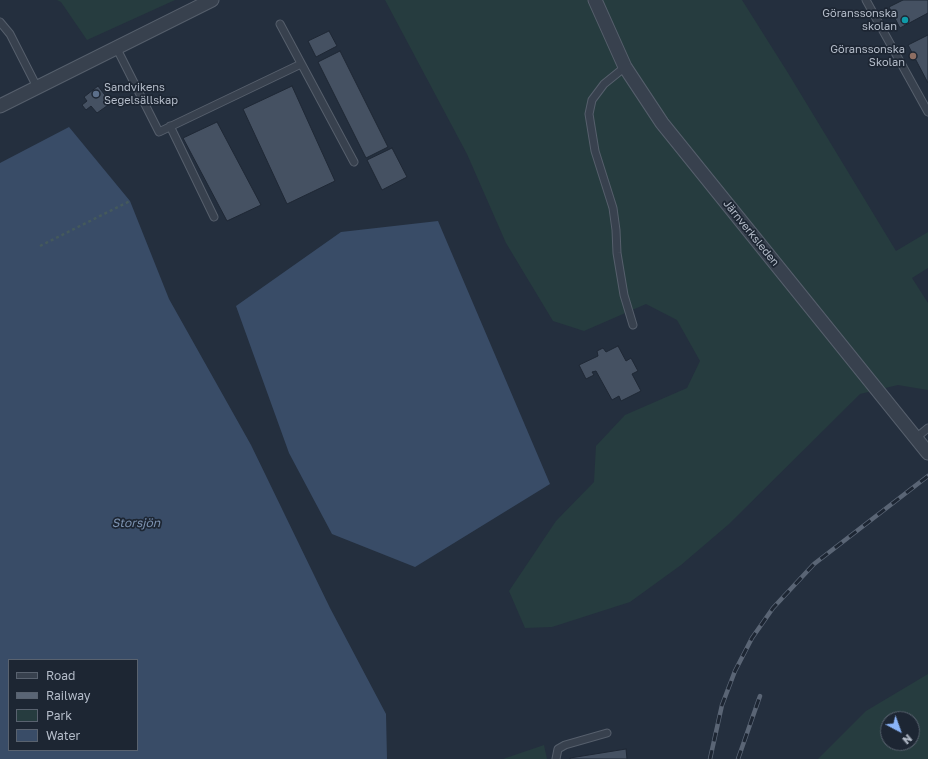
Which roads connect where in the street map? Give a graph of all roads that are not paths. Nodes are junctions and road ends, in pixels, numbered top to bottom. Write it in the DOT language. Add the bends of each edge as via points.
graph roads {
  1 [pos="212,0"];
  2 [pos="594,0"];
  3 [pos="866,0"];
  4 [pos="0,22"];
  5 [pos="280,24"];
  6 [pos="116,47"];
  7 [pos="301,64"];
  8 [pos="625,67"];
  9 [pos="37,87"];
  10 [pos="2,103"];
  11 [pos="928,112"];
  12 [pos="170,126"];
  13 [pos="354,162"];
  14 [pos="214,218"];
  15 [pos="632,325"];
  16 [pos="928,428"];
  17 [pos="916,438"];
  18 [pos="928,453"];
  19 [pos="607,733"];
  20 [pos="556,759"];
  1 -- 6 [label="street"];
  2 -- 8 [label="street, Järnverksleden"];
  3 -- 11 [label="lane"];
  4 -- 9 [label="lane" via="10,34"];
  5 -- 7 [label="lane"];
  6 -- 9 [label="street"];
  6 -- 12 [label="lane" via="159,132"];
  7 -- 12 [label="lane"];
  7 -- 13 [label="lane"];
  8 -- 15 [label="lane" via="604,84 592,100 589,114 595,151 613,208 617,253"];
  8 -- 17 [label="street, Järnverksleden" via="662,123"];
  9 -- 10 [label="street"];
  12 -- 14 [label="lane"];
  16 -- 17 [label="lane"];
  17 -- 18 [label="street, Järnverksleden"];
  19 -- 20 [label="lane" via="565,745 558,749"];
}
